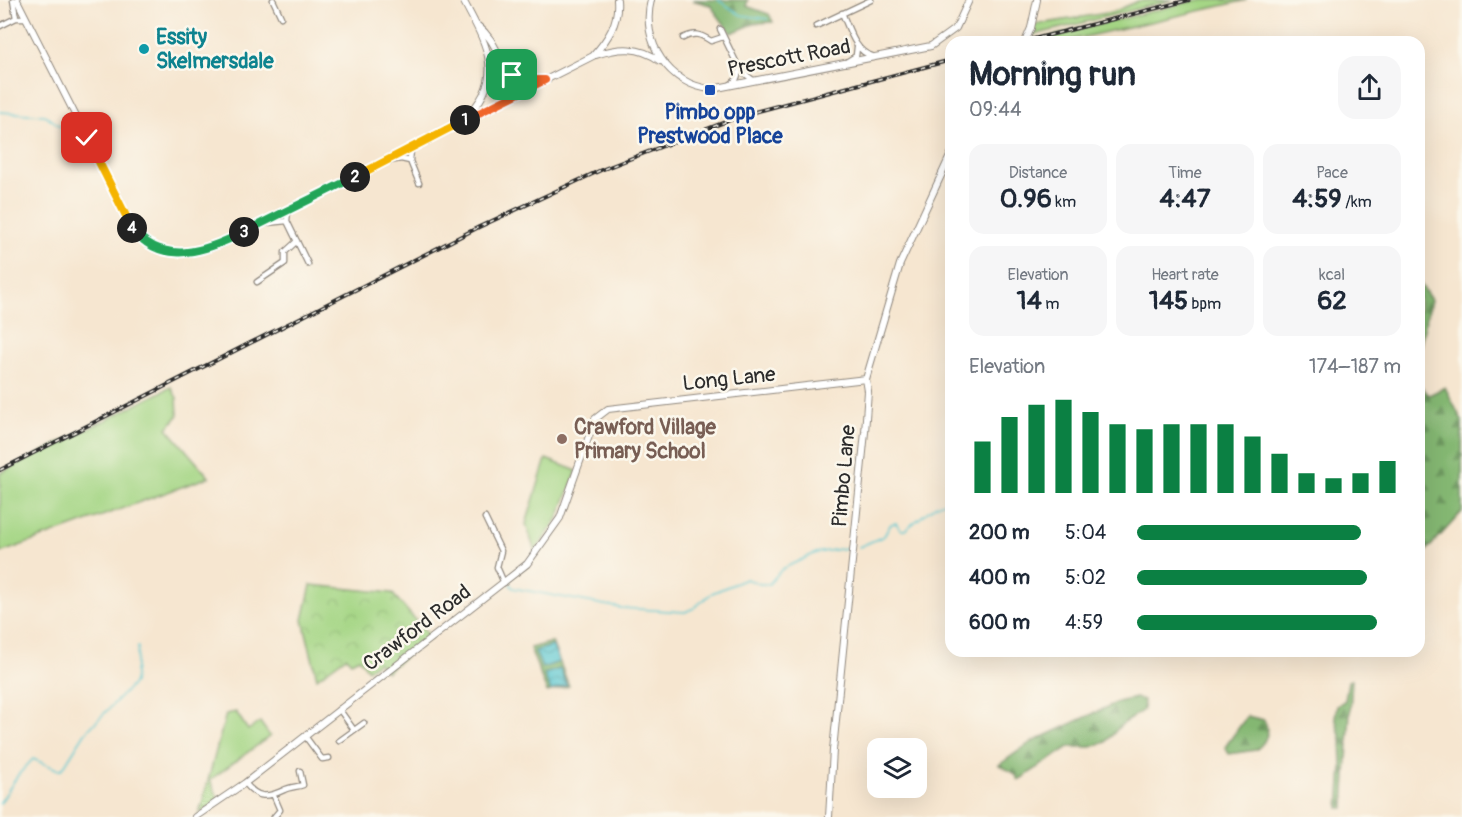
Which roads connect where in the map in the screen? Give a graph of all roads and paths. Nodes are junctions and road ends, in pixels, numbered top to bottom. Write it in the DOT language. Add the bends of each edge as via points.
graph roads {
  1 [pos="15,0"];
  2 [pos="273,0"];
  3 [pos="463,0"];
  4 [pos="617,0"];
  5 [pos="651,0"];
  6 [pos="871,0"];
  7 [pos="969,0"];
  8 [pos="1037,0"];
  9 [pos="842,14"];
  10 [pos="281,17"];
  11 [pos="16,18"];
  12 [pos="26,18"];
  13 [pos="0,26"];
  14 [pos="477,26"];
  15 [pos="816,26"];
  16 [pos="720,29"];
  17 [pos="947,36"];
  18 [pos="1028,36"];
  19 [pos="723,37"];
  20 [pos="683,38"];
  21 [pos="945,38"];
  22 [pos="856,44"];
  23 [pos="593,56"];
  24 [pos="880,57"];
  25 [pos="662,61"];
  26 [pos="836,66"];
  27 [pos="740,70"];
  28 [pos="545,80"];
  29 [pos="756,81"];
  30 [pos="725,88"];
  31 [pos="458,124"];
  32 [pos="411,148"];
  33 [pos="410,161"];
  34 [pos="382,163"];
  35 [pos="945,167"];
  36 [pos="419,183"];
  37 [pos="288,210"];
  38 [pos="287,221"];
  39 [pos="262,223"];
  40 [pos="297,241"];
  41 [pos="308,264"];
  42 [pos="257,282"];
  43 [pos="866,379"];
  44 [pos="598,416"];
  45 [pos="485,518"];
  46 [pos="504,583"];
  47 [pos="339,709"];
  48 [pos="364,723"];
  49 [pos="354,730"];
  50 [pos="305,736"];
  51 [pos="339,741"];
  52 [pos="329,758"];
  53 [pos="300,771"];
  54 [pos="245,783"];
  55 [pos="274,796"];
  56 [pos="195,817"];
  57 [pos="274,817"];
  58 [pos="829,817"];
  1 -- 11 [label="street"];
  1 -- 12 [label="street"];
  2 -- 10 [label="street"];
  3 -- 14 [label="street"];
  4 -- 23 [label="street" via="612,31"];
  5 -- 25 [label="street, Prescott Road" via="649,30"];
  6 -- 9 [label="street"];
  7 -- 17 [label="street, Prescott Road" via="960,23"];
  8 -- 18 [label="street, bridge"];
  9 -- 15 [label="street"];
  9 -- 22 [label="street"];
  11 -- 12 [label="street"];
  11 -- 13 [label="street"];
  12 -- 39 [label="street" via="128,220 144,240 166,252 195,252"];
  14 -- 28 [label="street" via="488,34 512,75 524,80"];
  14 -- 31 [label="street" via="488,54 489,79 480,101"];
  16 -- 19 [label="street"];
  19 -- 20 [label="street" via="711,41 696,33"];
  19 -- 27 [label="street"];
  21 -- 24 [label="street, Prescott Road" via="924,48"];
  22 -- 24 [label="street" via="866,55"];
  22 -- 26 [label="street" via="856,56"];
  23 -- 25 [label="street" via="631,49"];
  23 -- 28 [label="street"];
  24 -- 26 [label="street, Prescott Road"];
  25 -- 30 [label="street, Prescott Road" via="687,83"];
  26 -- 29 [label="street, Prescott Road"];
  27 -- 29 [label="street"];
  27 -- 30 [label="street" via="736,80"];
  28 -- 31 [label="street"];
  29 -- 30 [label="street, Prescott Road"];
  31 -- 32 [label="street"];
  32 -- 33 [label="street"];
  32 -- 34 [label="street"];
  33 -- 34 [label="street"];
  33 -- 36 [label="street"];
  34 -- 37 [label="street"];
  35 -- 43 [label="street, Pimbo Lane" via="900,264"];
  37 -- 38 [label="street"];
  37 -- 39 [label="street"];
  38 -- 39 [label="street"];
  38 -- 40 [label="street"];
  40 -- 41 [label="street"];
  40 -- 42 [label="street" via="285,252 285,263"];
  43 -- 44 [label="street, Long Lane" via="608,409"];
  43 -- 58 [label="street, Pimbo Lane" via="865,432"];
  44 -- 46 [label="street, Crawford Road" via="560,518 531,559"];
  45 -- 46 [label="street" via="501,551 497,567"];
  46 -- 47 [label="street, Crawford Road"];
  47 -- 49 [label="street"];
  47 -- 50 [label="street, Crawford Road"];
  48 -- 49 [label="street"];
  49 -- 51 [label="street"];
  50 -- 52 [label="street" via="322,759"];
  50 -- 54 [label="street, Crawford Road"];
  53 -- 55 [label="street" via="303,784"];
  54 -- 55 [label="street" via="253,793"];
  54 -- 56 [label="street, Crawford Road"];
  55 -- 57 [label="street" via="280,810"];
}
